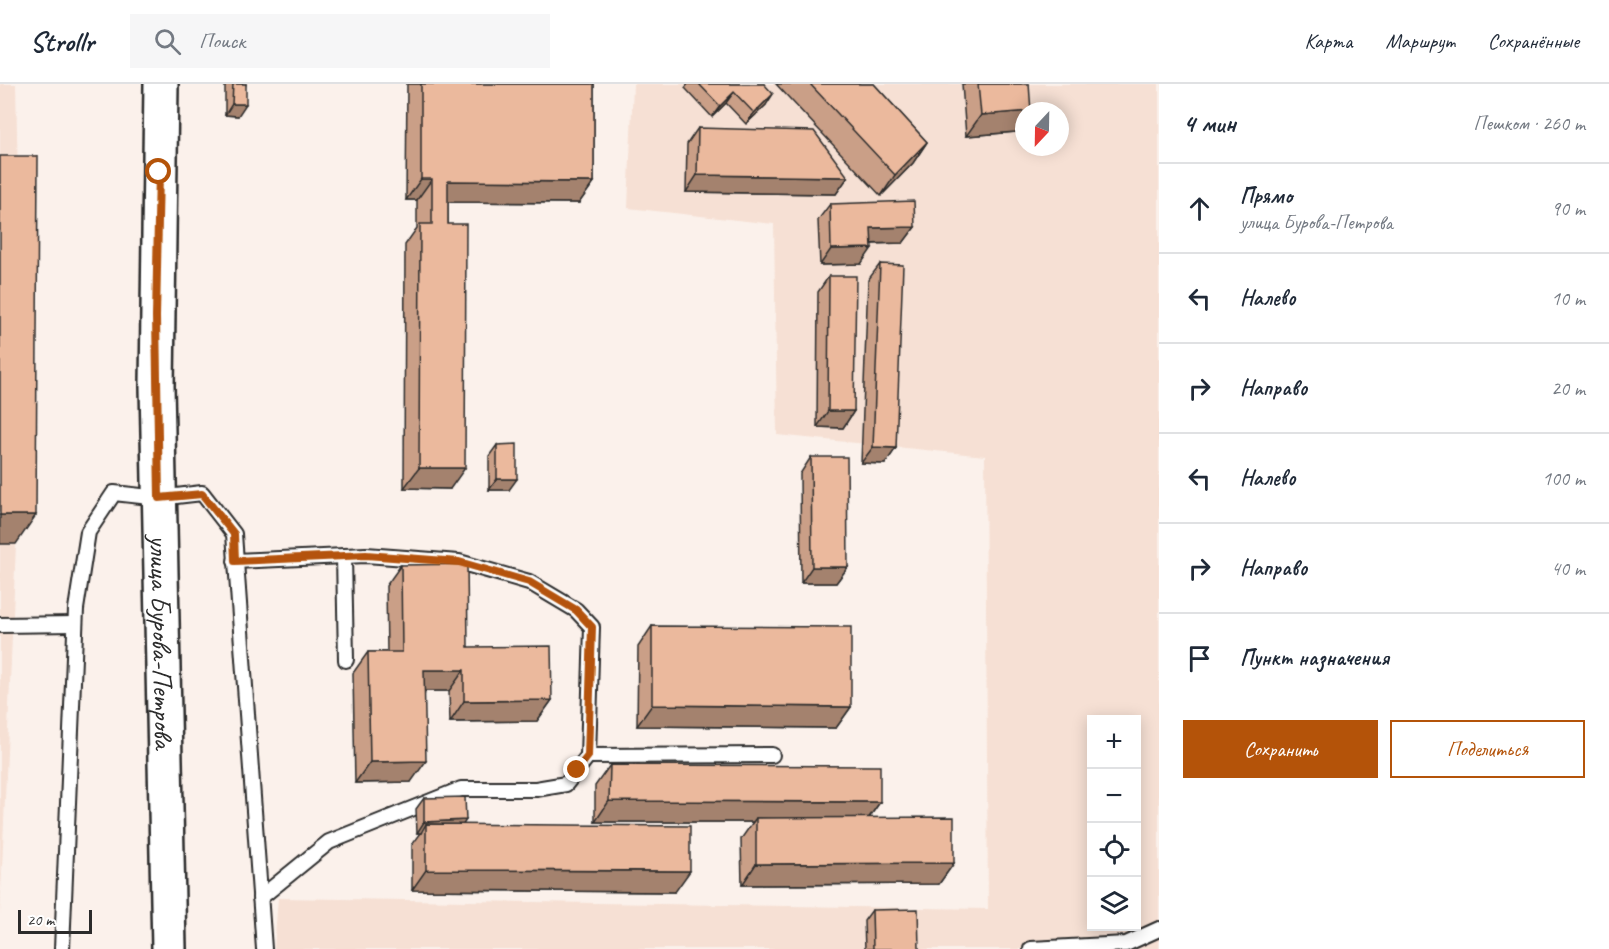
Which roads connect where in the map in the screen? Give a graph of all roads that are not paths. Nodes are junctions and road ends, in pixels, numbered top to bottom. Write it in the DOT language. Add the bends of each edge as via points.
graph roads {
  1 [pos="161,84"];
  2 [pos="159,498"];
  3 [pos="344,556"];
  4 [pos="235,561"];
  5 [pos="75,624"];
  6 [pos="0,625"];
  7 [pos="346,660"];
  8 [pos="772,755"];
  9 [pos="588,756"];
  10 [pos="260,898"];
  11 [pos="1159,929"];
  12 [pos="62,949"];
  13 [pos="169,949"];
  14 [pos="264,949"];
  15 [pos="1031,949"];
  1 -- 2 [label="main road, улица Бурова-Петрова" via="156,317"];
  2 -- 4 [label="lane" via="202,494 234,534"];
  2 -- 5 [label="lane" via="114,493 88,531"];
  2 -- 13 [label="main road, улица Бурова-Петрова"];
  3 -- 4 [label="lane"];
  3 -- 7 [label="lane"];
  3 -- 9 [label="lane" via="459,562 529,582 576,610 592,627"];
  4 -- 10 [label="lane"];
  5 -- 6 [label="lane"];
  5 -- 12 [label="lane"];
  8 -- 9 [label="lane"];
  9 -- 10 [label="lane" via="566,784 536,789 461,789 329,842"];
  10 -- 14 [label="lane"];
  11 -- 15 [label="lane" via="1126,944"];
}
